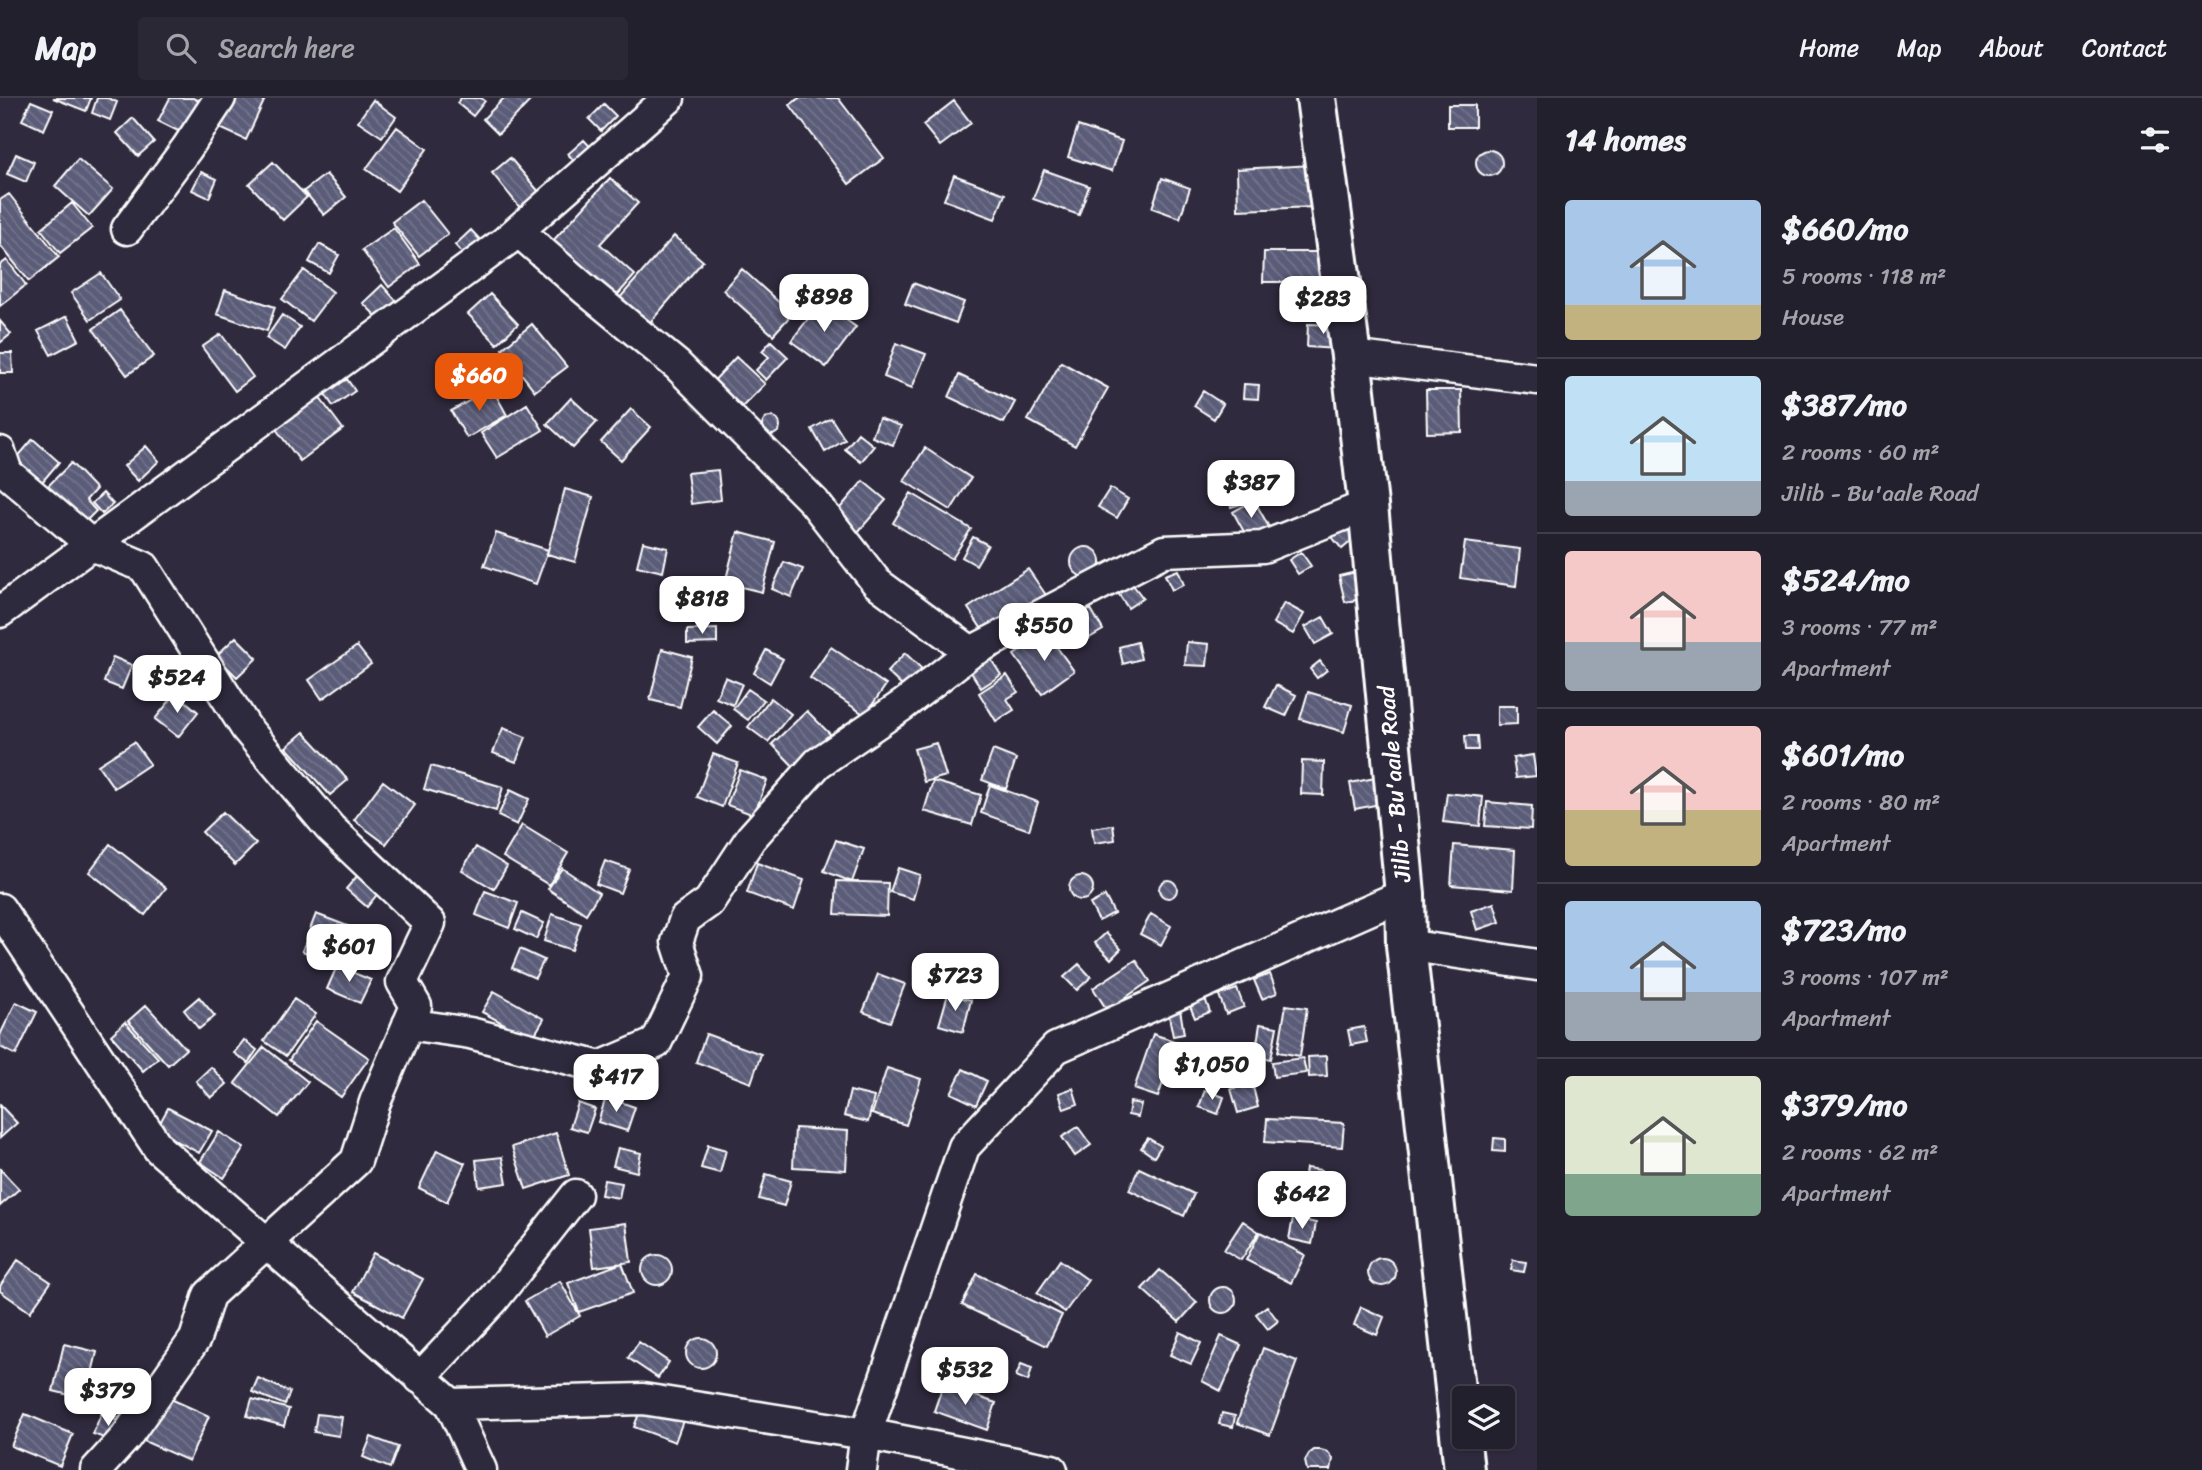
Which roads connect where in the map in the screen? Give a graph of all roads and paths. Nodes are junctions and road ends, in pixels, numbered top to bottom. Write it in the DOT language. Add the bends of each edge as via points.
graph roads {
  1 [pos="220,98"];
  2 [pos="669,98"];
  3 [pos="1315,98"];
  4 [pos="127,229"];
  5 [pos="518,231"];
  6 [pos="1351,356"];
  7 [pos="1537,379"];
  8 [pos="0,453"];
  9 [pos="1368,505"];
  10 [pos="92,545"];
  11 [pos="0,612"];
  12 [pos="971,652"];
  13 [pos="1405,894"];
  14 [pos="0,909"];
  15 [pos="1406,946"];
  16 [pos="1537,965"];
  17 [pos="408,1024"];
  18 [pos="576,1195"];
  19 [pos="265,1242"];
  20 [pos="421,1378"];
  21 [pos="451,1405"];
  22 [pos="866,1434"];
  23 [pos="96,1470"];
  24 [pos="481,1470"];
  25 [pos="861,1470"];
  26 [pos="1052,1470"];
  27 [pos="1464,1470"];
  1 -- 4 [label="street"];
  2 -- 5 [label="street"];
  3 -- 6 [label="main road, Jilib - Bu'aale Road"];
  5 -- 10 [label="street"];
  5 -- 12 [label="street" via="677,365 814,502 877,583"];
  6 -- 7 [label="street"];
  6 -- 9 [label="main road, Jilib - Bu'aale Road"];
  8 -- 10 [label="street" via="7,473"];
  9 -- 12 [label="street" via="1263,547 1164,551"];
  9 -- 13 [label="main road, Jilib - Bu'aale Road"];
  10 -- 11 [label="street"];
  10 -- 17 [label="street" via="144,567 246,728 330,828 430,923 402,982 416,1006"];
  12 -- 17 [label="street" via="904,705 818,763 751,838 709,902 685,919 677,942 688,976 656,1043 600,1067 470,1033"];
  13 -- 15 [label="main road, Jilib - Bu'aale Road"];
  13 -- 22 [label="street" via="1056,1048 964,1147"];
  14 -- 19 [label="street" via="159,1149"];
  15 -- 16 [label="street"];
  15 -- 27 [label="main road, Jilib - Bu'aale Road"];
  17 -- 19 [label="street" via="374,1102 356,1161"];
  18 -- 20 [label="street" via="494,1299"];
  19 -- 20 [label="street"];
  19 -- 23 [label="street" via="209,1295 195,1339 126,1437"];
  20 -- 21 [label="street"];
  21 -- 22 [label="street" via="643,1399"];
  21 -- 24 [label="street"];
  22 -- 25 [label="street"];
  22 -- 26 [label="street"];
}
